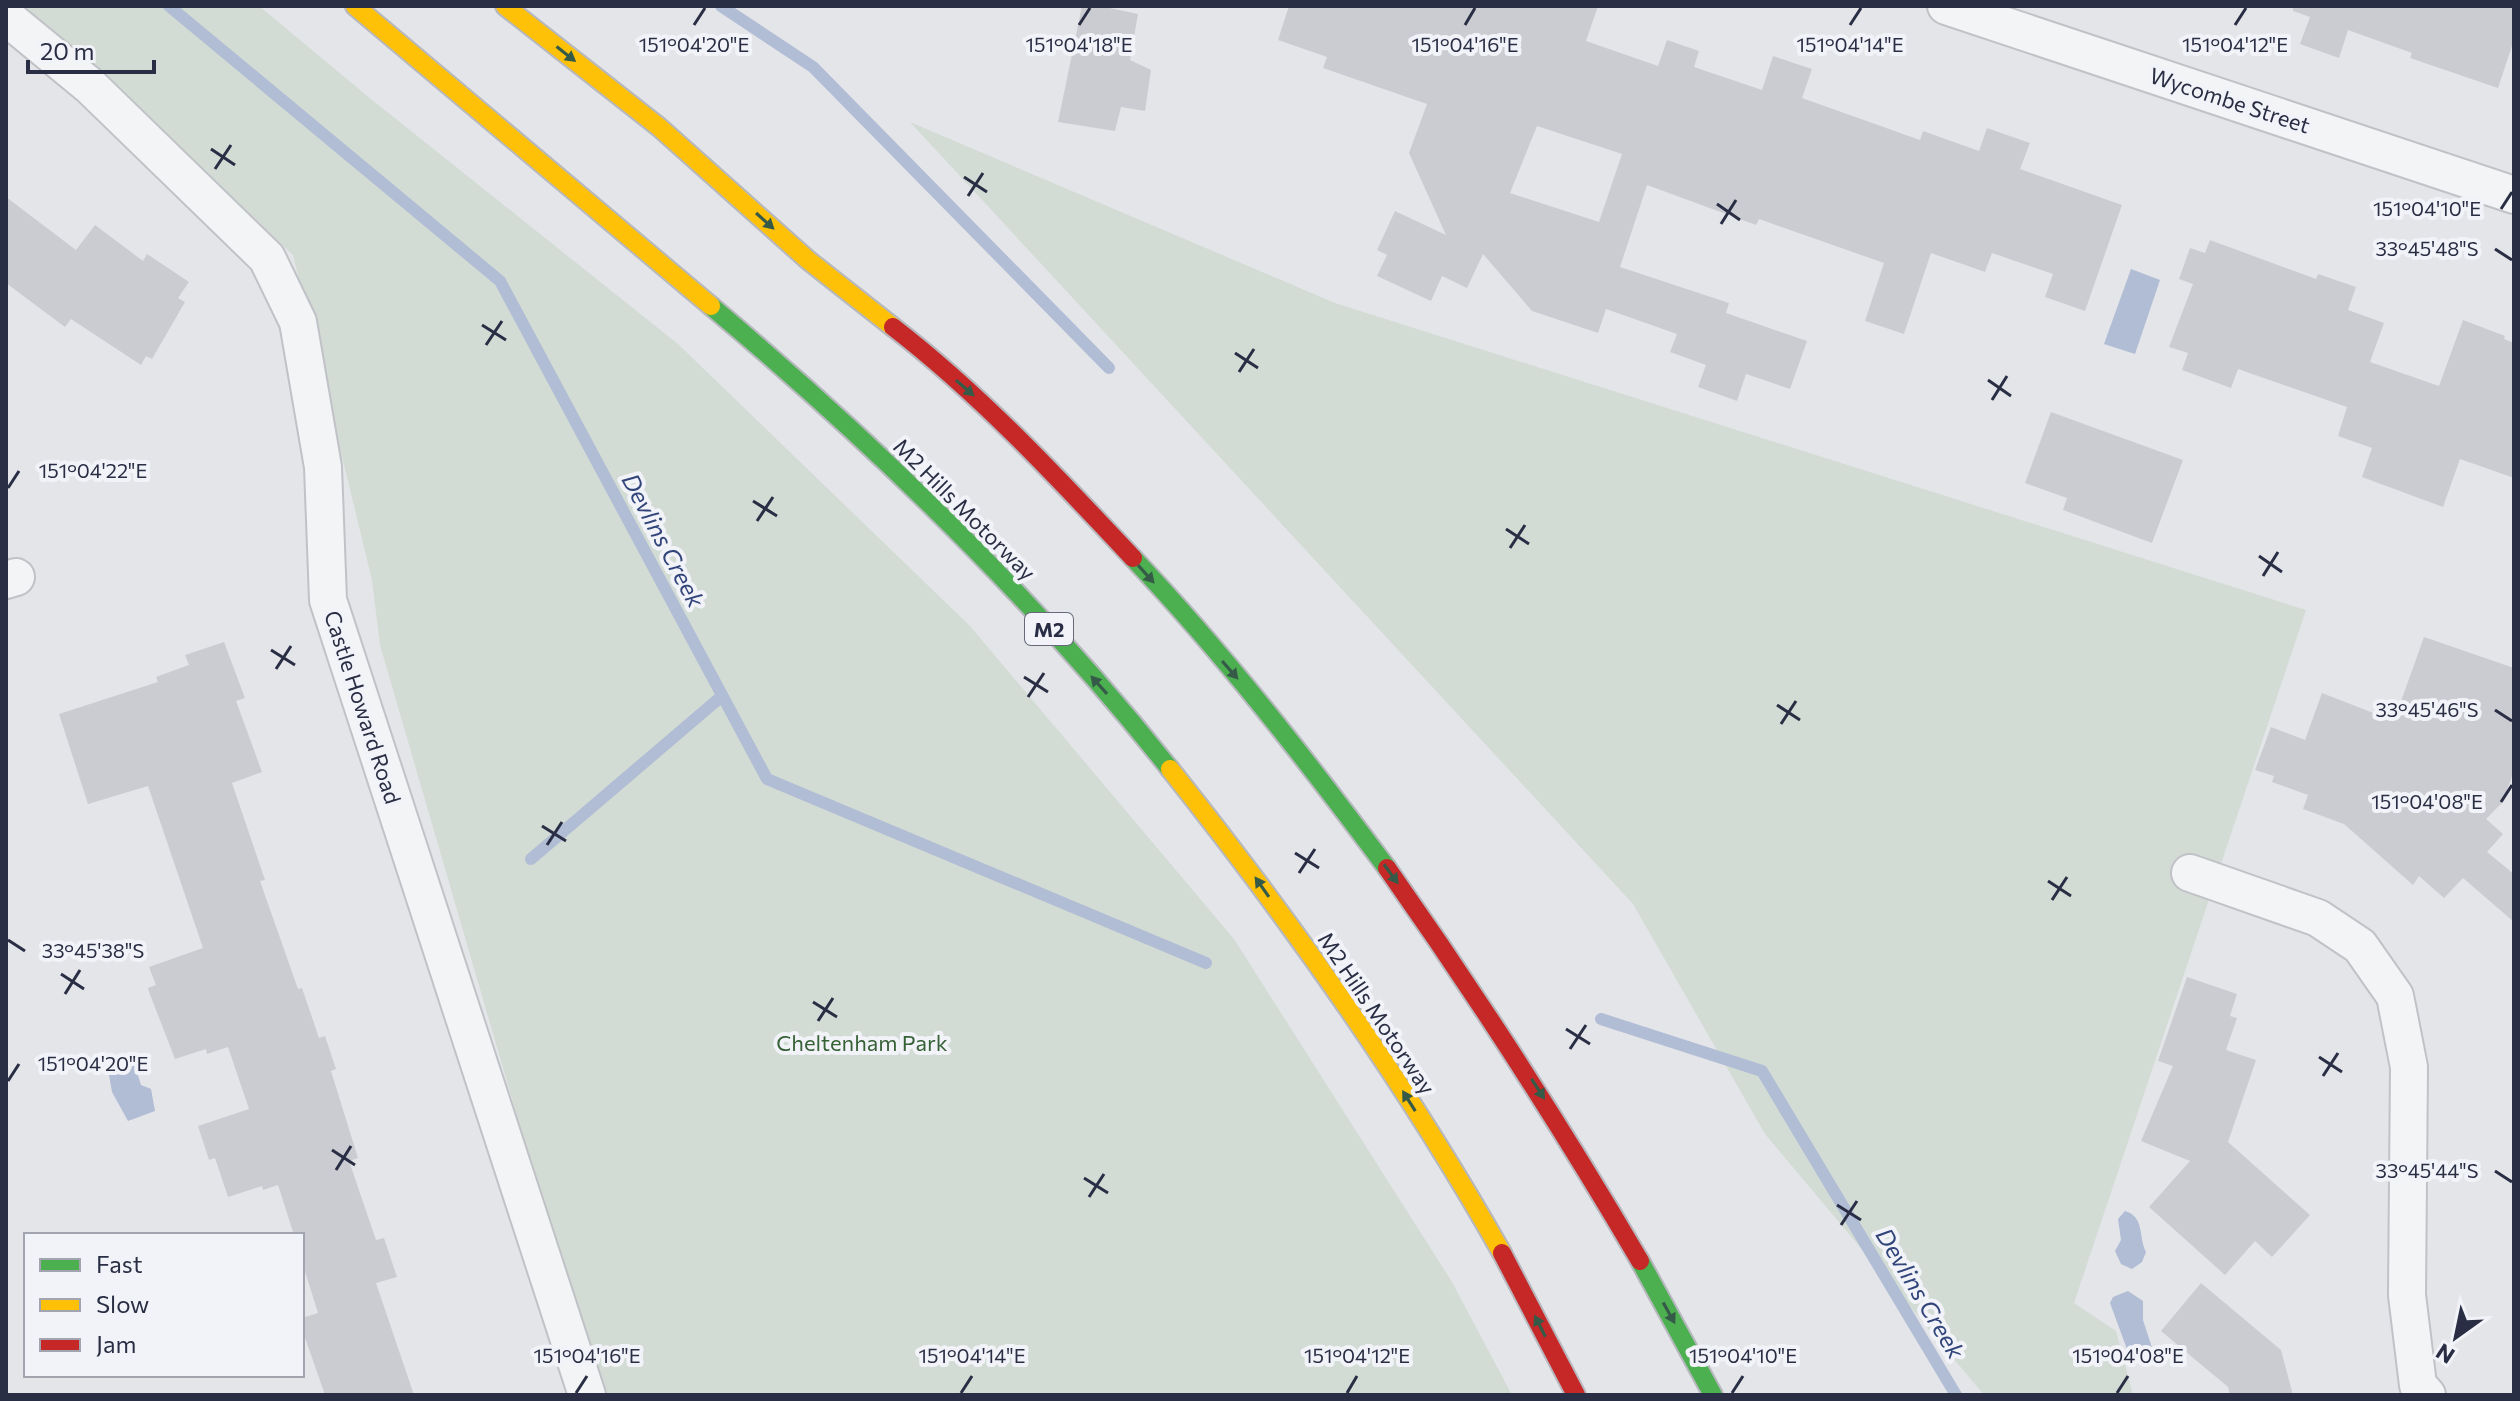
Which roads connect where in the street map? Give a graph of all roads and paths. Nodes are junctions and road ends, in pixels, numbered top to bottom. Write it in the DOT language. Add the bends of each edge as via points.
graph roads {
  1 [pos="355,6"];
  2 [pos="505,6"];
  3 [pos="1946,6"];
  4 [pos="6,17"];
  5 [pos="2514,195"];
  6 [pos="2190,873"];
  7 [pos="587,1395"];
  8 [pos="1576,1395"];
  9 [pos="1713,1395"];
  10 [pos="2427,1395"];
  8 -- 1 [label="highway, M2 Hills Motorway / M2, one-way" via="1501,1250 1391,1072 1243,861 1128,718 911,486 776,361"];
  2 -- 9 [label="highway, one-way" via="678,143 823,273 968,390 1078,499 1179,611 1284,733 1465,977 1556,1118"];
  3 -- 5 [label="street, Wycombe Street"];
  4 -- 7 [label="street, Castle Howard Road" via="90,86 267,258 298,322 323,467 328,600"];
  6 -- 10 [label="street" via="2318,918 2360,946 2395,996 2409,1067 2407,1295 2418,1385"];
}
